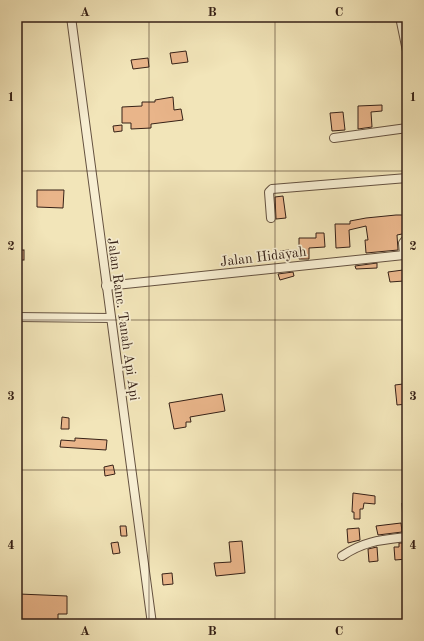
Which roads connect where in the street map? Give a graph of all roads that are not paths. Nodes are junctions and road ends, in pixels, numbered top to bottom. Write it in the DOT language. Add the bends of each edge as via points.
graph roads {
  1 [pos="71,17"];
  2 [pos="400,17"];
  3 [pos="407,51"];
  4 [pos="407,128"];
  5 [pos="334,138"];
  6 [pos="407,178"];
  7 [pos="271,218"];
  8 [pos="407,238"];
  9 [pos="406,255"];
  10 [pos="106,286"];
  11 [pos="17,317"];
  12 [pos="110,318"];
  13 [pos="407,537"];
  14 [pos="342,556"];
  15 [pos="152,624"];
  1 -- 10 [label="street, Jalan Ranc. Tanah Api Api"];
  2 -- 3 [label="street"];
  4 -- 5 [label="street"];
  6 -- 7 [label="street" via="272,189 268,192"];
  8 -- 9 [label="street, Jalan Hidayah" via="403,243"];
  9 -- 10 [label="street, Jalan Hidayah"];
  10 -- 12 [label="street, Jalan Ranc. Tanah Api Api"];
  11 -- 12 [label="street"];
  12 -- 15 [label="street, Jalan Ranc. Tanah Api Api"];
  13 -- 14 [label="street" via="370,542 357,546"];
}
